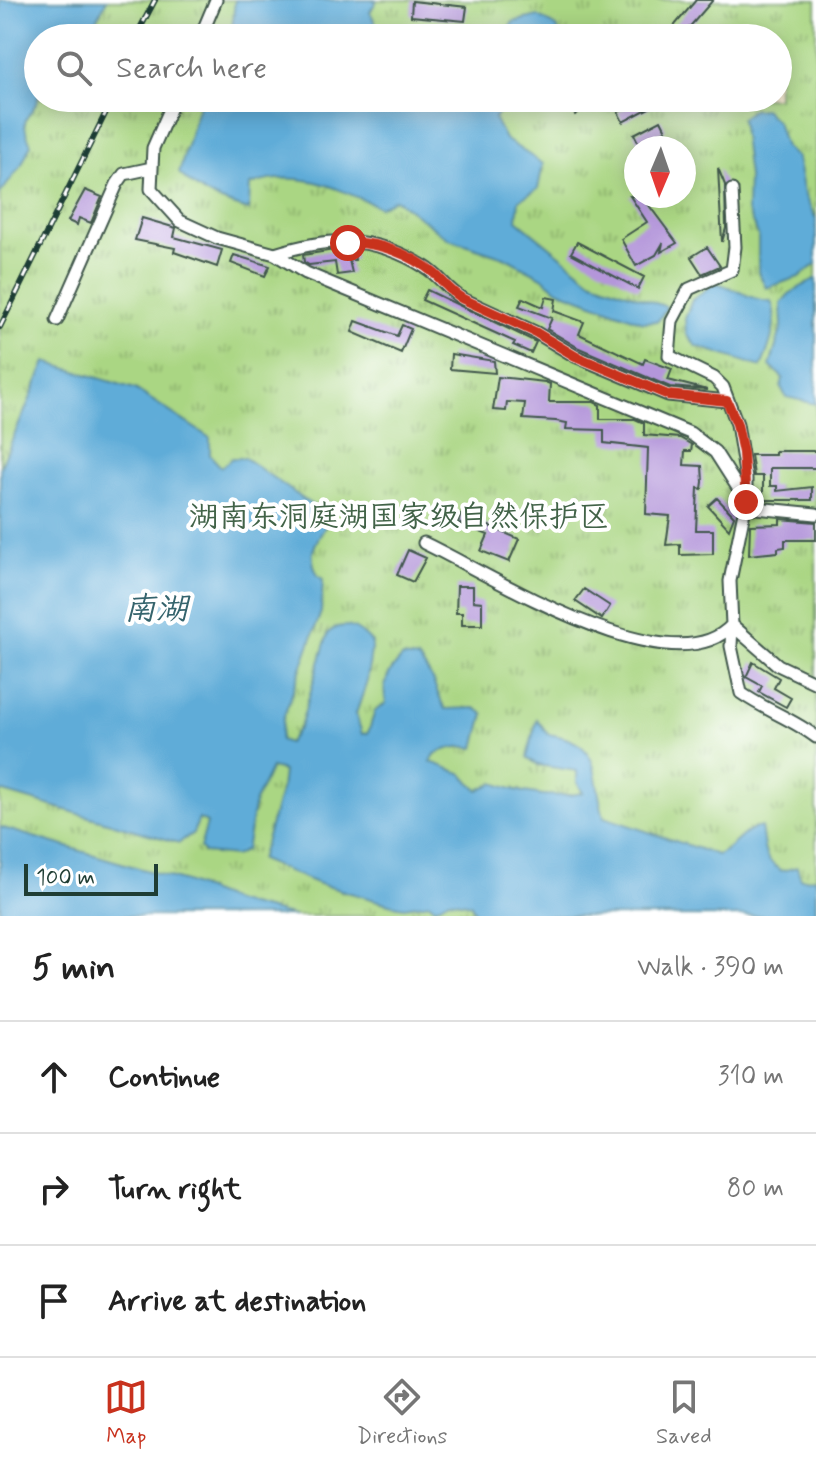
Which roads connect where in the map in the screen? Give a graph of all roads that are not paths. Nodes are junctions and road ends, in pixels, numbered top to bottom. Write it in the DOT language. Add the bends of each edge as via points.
graph roads {
  1 [pos="216,0"];
  2 [pos="206,24"];
  3 [pos="169,112"];
  4 [pos="152,168"];
  5 [pos="732,190"];
  6 [pos="275,254"];
  7 [pos="57,320"];
  8 [pos="727,401"];
  9 [pos="745,499"];
  10 [pos="816,514"];
  11 [pos="424,543"];
  12 [pos="732,625"];
  13 [pos="816,683"];
  14 [pos="816,737"];
  1 -- 2 [label="street"];
  3 -- 4 [label="street" via="153,148"];
  4 -- 6 [label="street" via="151,189 180,221"];
  4 -- 7 [label="street" via="124,174 117,184"];
  5 -- 8 [label="street" via="732,270 689,289 672,321 669,356 714,378"];
  6 -- 8 [label="street" via="369,241 426,268 463,299 589,362 668,395"];
  6 -- 9 [label="street" via="306,273 690,433 715,452"];
  8 -- 9 [label="street" via="743,453"];
  9 -- 10 [label="street" via="756,508"];
  9 -- 12 [label="street" via="730,581"];
  11 -- 12 [label="street" via="608,632 688,645 725,634"];
  12 -- 13 [label="street" via="778,665"];
  12 -- 14 [label="street" via="741,693"];
}
